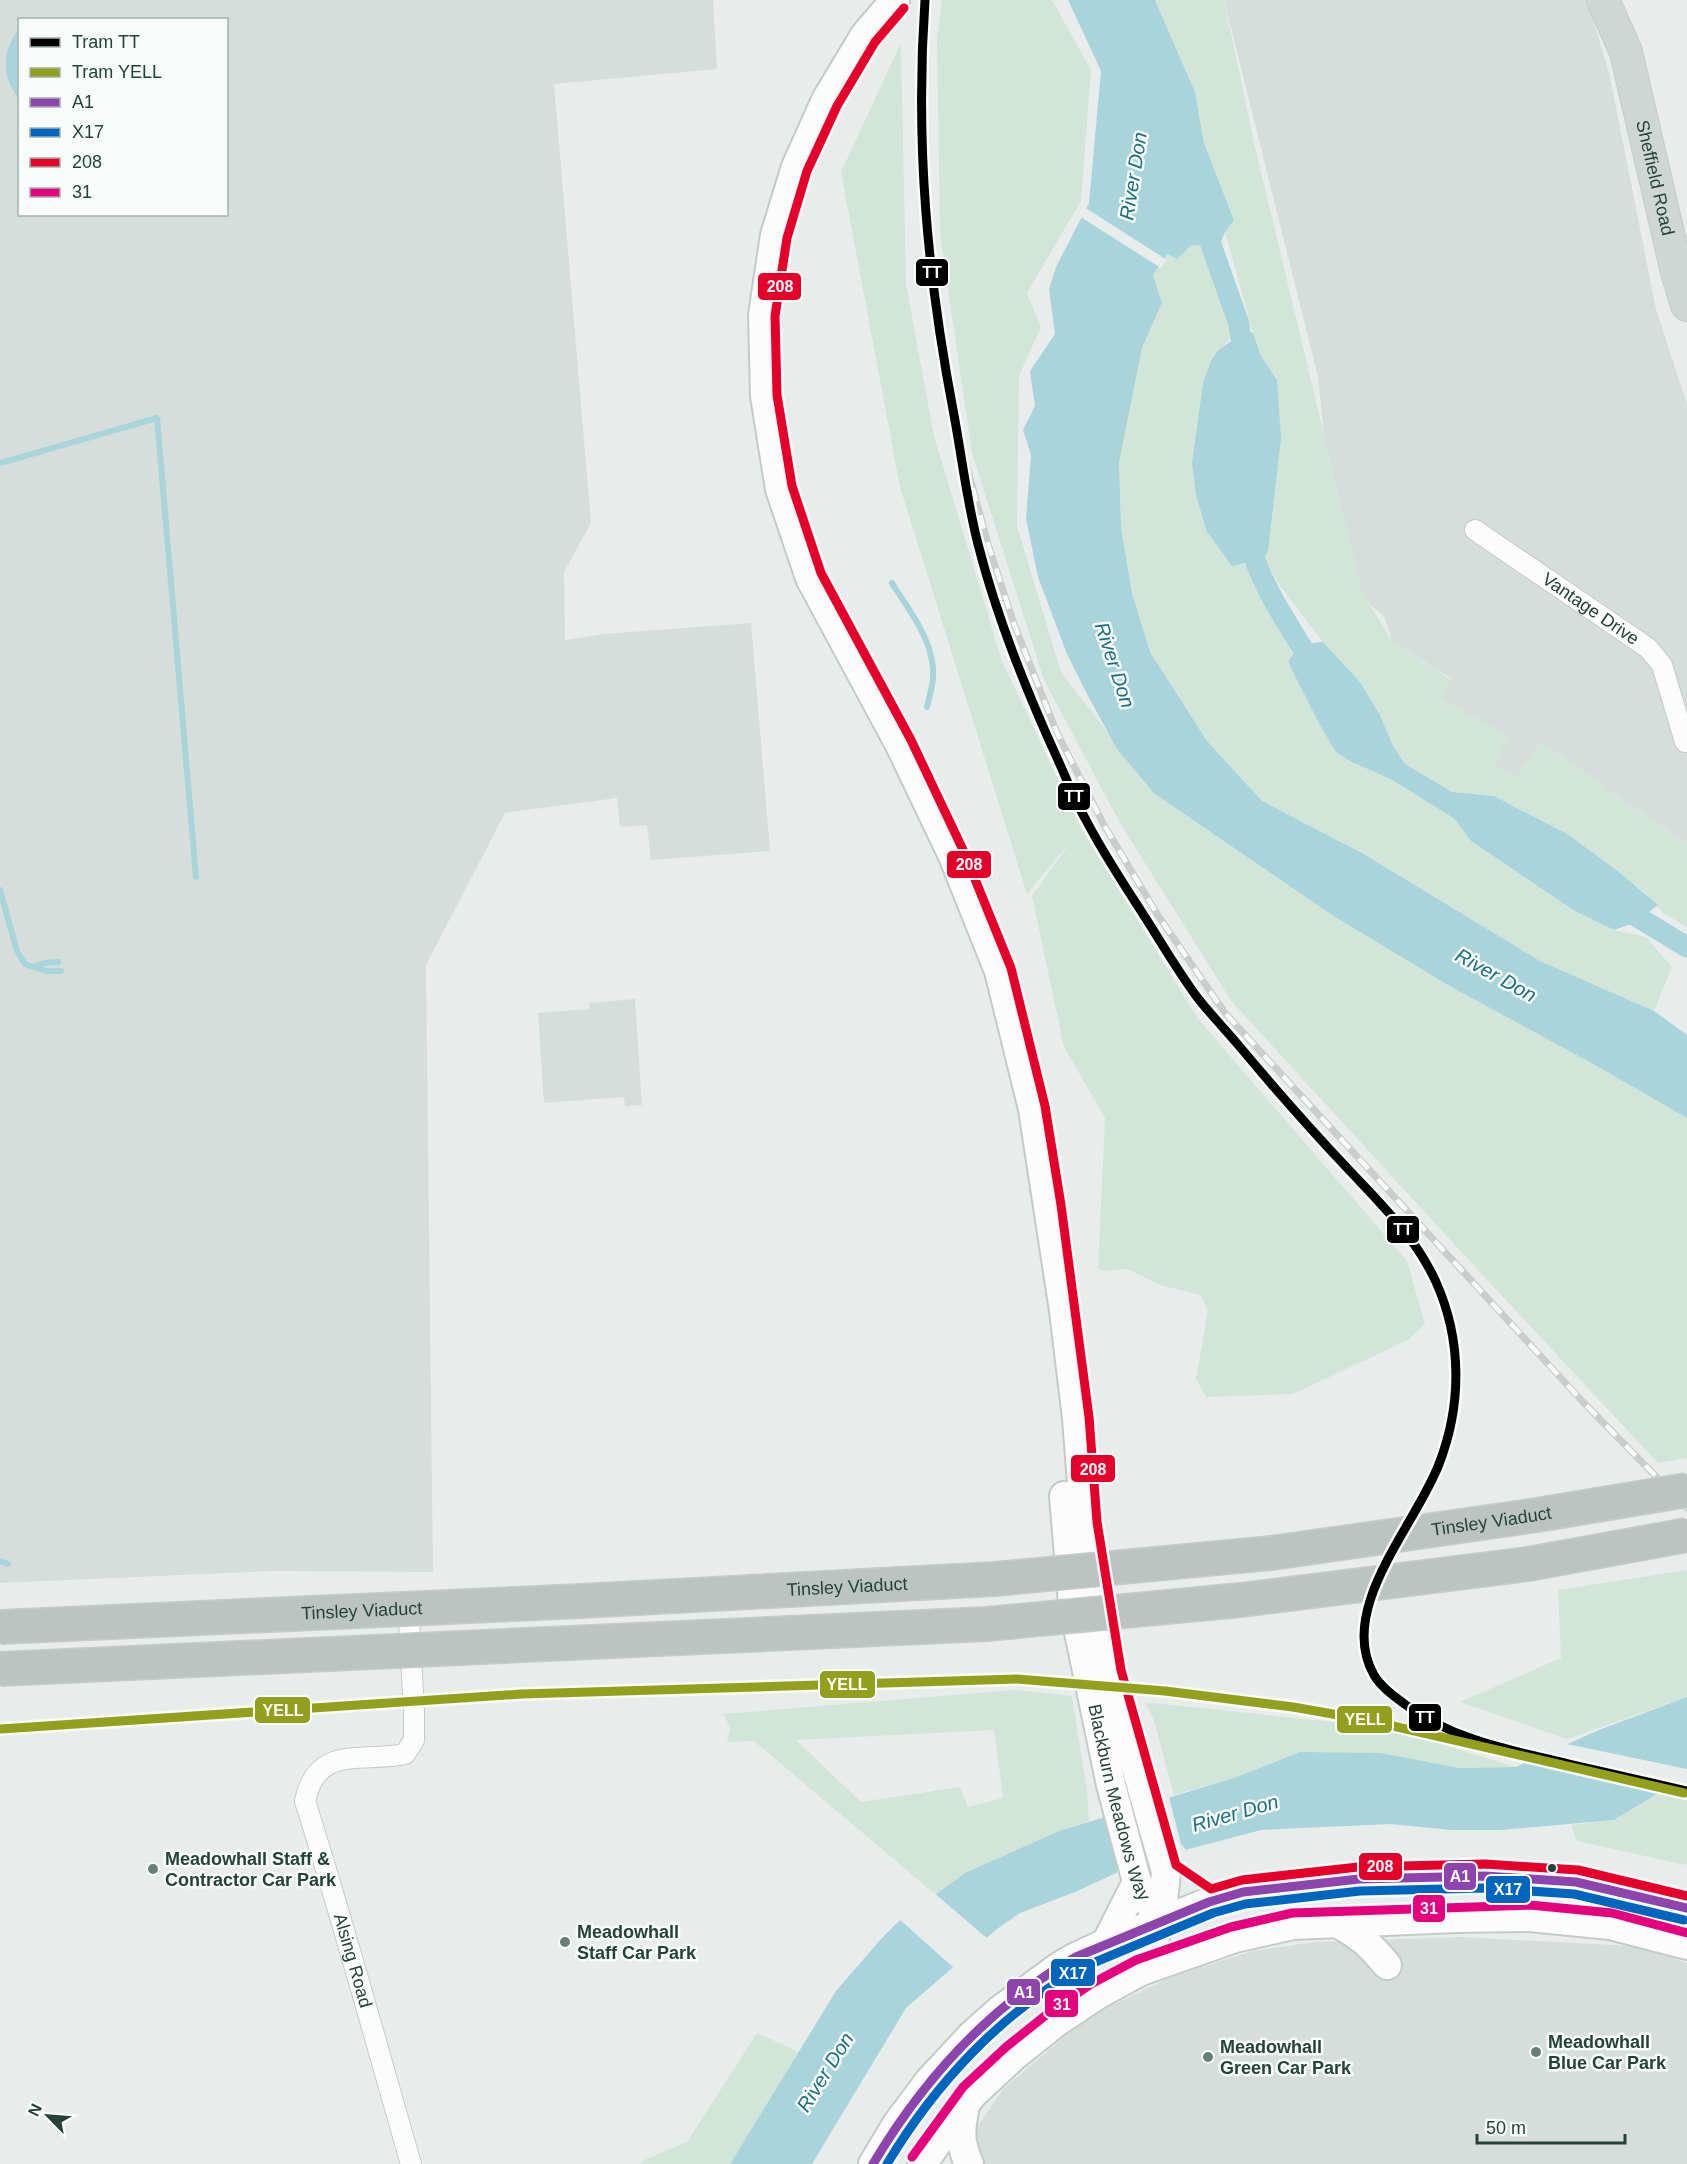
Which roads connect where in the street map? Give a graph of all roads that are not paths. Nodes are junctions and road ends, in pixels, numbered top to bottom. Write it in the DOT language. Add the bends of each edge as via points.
graph roads {
  1 [pos="895,0"];
  2 [pos="1603,0"];
  3 [pos="1625,0"];
  4 [pos="1626,52"];
  5 [pos="1687,305"];
  6 [pos="1475,530"];
  7 [pos="1681,708"];
  8 [pos="1684,742"];
  9 [pos="1064,1311"];
  10 [pos="1687,1490"];
  11 [pos="1687,1502"];
  12 [pos="1687,1535"];
  13 [pos="1687,1548"];
  14 [pos="409,1620"];
  15 [pos="0,1627"];
  16 [pos="0,1637"];
  17 [pos="0,1670"];
  18 [pos="0,1679"];
  19 [pos="1164,1865"];
  20 [pos="1136,1875"];
  21 [pos="1449,1875"];
  22 [pos="1331,1882"];
  23 [pos="1209,1902"];
  24 [pos="1687,1908"];
  25 [pos="1404,1918"];
  26 [pos="1161,1921"];
  27 [pos="1337,1923"];
  28 [pos="1236,1938"];
  29 [pos="1106,1942"];
  30 [pos="1687,1945"];
  31 [pos="1387,1965"];
  32 [pos="1141,1971"];
  33 [pos="1022,1992"];
  34 [pos="1036,2038"];
  35 [pos="920,2092"];
  36 [pos="965,2104"];
  37 [pos="924,2160"];
  38 [pos="411,2164"];
  39 [pos="873,2164"];
  40 [pos="897,2164"];
  41 [pos="969,2164"];
  1 -- 9 [label="street, Blackburn Meadows Way" via="865,35 826,100 796,166 775,236 763,315 765,396 780,489 810,578 900,745 953,856 999,971 1033,1109"];
  2 -- 4 [label="main road, Sheffield Road"];
  3 -- 4 [label="main road, Sheffield Road"];
  4 -- 5 [label="main road, Sheffield Road"];
  6 -- 7 [label="street, Vantage Drive" via="1648,648 1662,665"];
  7 -- 8 [label="street, Vantage Drive"];
  9 -- 19 [label="street, Blackburn Meadows Way" via="1085,1522 1109,1673"];
  9 -- 20 [label="street, Blackburn Meadows Way" via="1059,1397 1061,1466 1073,1604"];
  10 -- 15 [label="highway, Tinsley Viaduct, bridge" via="1272,1553 995,1579"];
  11 -- 16 [label="highway, Tinsley Viaduct" via="1535,1529 1248,1567 992,1592"];
  12 -- 17 [label="highway, bridge" via="1527,1564 1275,1596 987,1624"];
  13 -- 18 [label="highway" via="1525,1577 979,1637"];
  14 -- 38 [label="street, Alsing Road" via="414,1740 405,1754 336,1759 317,1773 308,1786 305,1801"];
  19 -- 23 [label="street"];
  19 -- 26 [label="street, Blackburn Meadows Way"];
  20 -- 26 [label="street, Blackburn Meadows Way"];
  20 -- 29 [label="street"];
  21 -- 22 [label="street"];
  21 -- 24 [label="street" via="1576,1882"];
  21 -- 25 [label="street" via="1422,1892"];
  22 -- 23 [label="street" via="1243,1892"];
  22 -- 25 [label="street" via="1380,1892 1390,1898"];
  23 -- 26 [label="street"];
  25 -- 27 [label="street"];
  25 -- 30 [label="street" via="1555,1918 1632,1929"];
  26 -- 28 [label="street" via="1195,1932"];
  26 -- 29 [label="street"];
  26 -- 32 [label="street"];
  27 -- 28 [label="street" via="1293,1925"];
  27 -- 31 [label="street" via="1368,1943"];
  28 -- 32 [label="street"];
  29 -- 33 [label="street"];
  32 -- 34 [label="street" via="1097,1995"];
  33 -- 34 [label="street" via="1033,2011"];
  33 -- 35 [label="street" via="972,2035"];
  34 -- 36 [label="street"];
  35 -- 37 [label="street" via="914,2116"];
  35 -- 39 [label="street"];
  36 -- 37 [label="street"];
  36 -- 41 [label="street" via="960,2133"];
  37 -- 40 [label="street" via="910,2157"];
}
